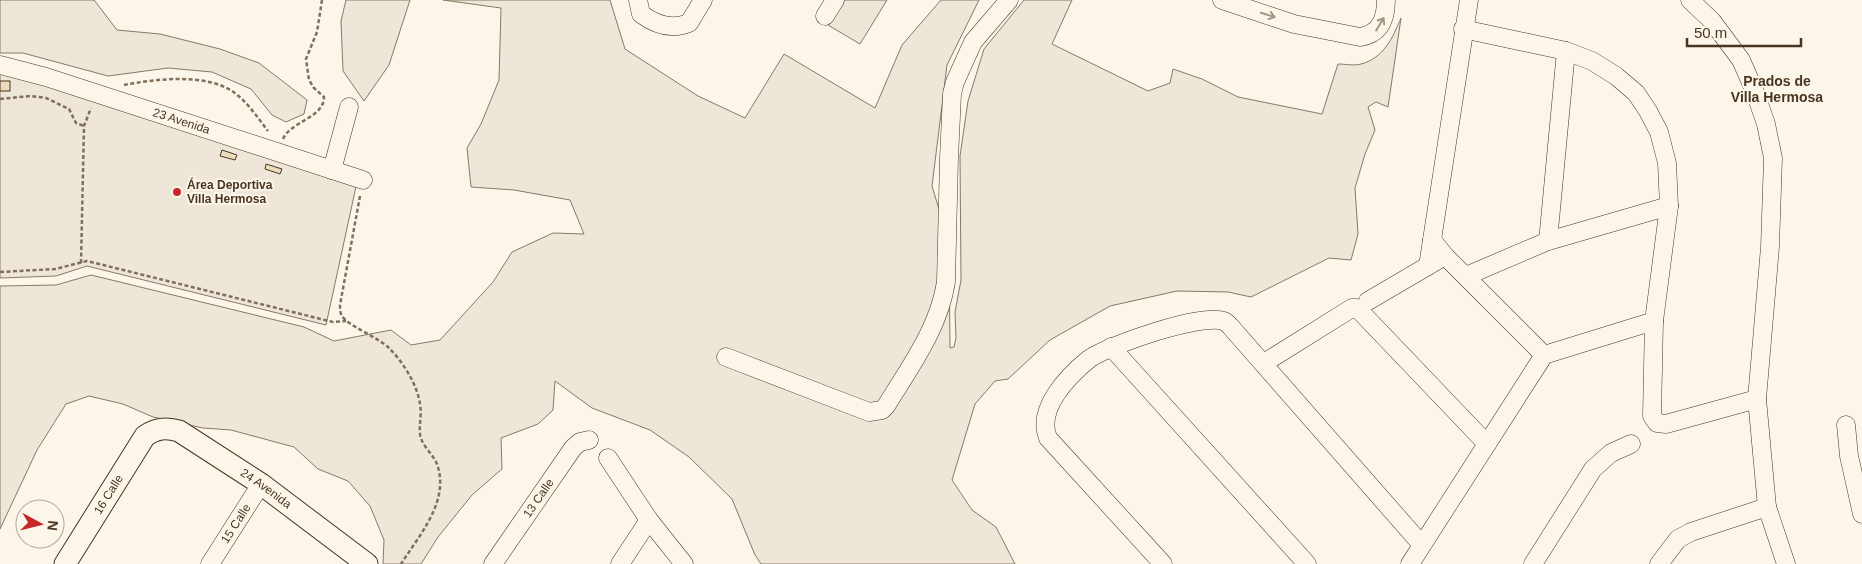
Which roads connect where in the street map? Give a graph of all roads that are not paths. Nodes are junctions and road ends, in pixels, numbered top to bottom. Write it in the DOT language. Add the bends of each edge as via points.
graph roads {
  1 [pos="638,0"];
  2 [pos="703,0"];
  3 [pos="835,0"];
  4 [pos="1009,0"];
  5 [pos="1222,0"];
  6 [pos="1386,0"];
  7 [pos="1469,0"];
  8 [pos="1690,0"];
  9 [pos="825,16"];
  10 [pos="1464,29"];
  11 [pos="1566,51"];
  12 [pos="0,65"];
  13 [pos="349,108"];
  14 [pos="332,170"];
  15 [pos="363,180"];
  16 [pos="1669,206"];
  17 [pos="1432,240"];
  18 [pos="1548,241"];
  19 [pos="1444,256"];
  20 [pos="1428,266"];
  21 [pos="1466,276"];
  22 [pos="1368,301"];
  23 [pos="1654,321"];
  24 [pos="1111,347"];
  25 [pos="1544,355"];
  26 [pos="726,358"];
  27 [pos="1264,362"];
  28 [pos="1757,399"];
  29 [pos="1846,425"];
  30 [pos="158,429"];
  31 [pos="589,440"];
  32 [pos="1487,444"];
  33 [pos="1631,444"];
  34 [pos="608,458"];
  35 [pos="261,484"];
  36 [pos="1767,507"];
  37 [pos="1862,514"];
  38 [pos="649,520"];
  39 [pos="1422,544"];
  40 [pos="65,564"];
  41 [pos="210,564"];
  42 [pos="367,564"];
  43 [pos="493,564"];
  44 [pos="620,564"];
  45 [pos="684,564"];
  46 [pos="1163,564"];
  47 [pos="1307,564"];
  48 [pos="1410,564"];
  49 [pos="1533,564"];
  50 [pos="1659,564"];
  51 [pos="1786,564"];
  1 -- 2 [label="street" via="641,14 673,28 689,22"];
  3 -- 9 [label="street"];
  4 -- 26 [label="street" via="973,42 955,82 943,300 924,344 886,406 869,412"];
  5 -- 6 [label="street, one-way" via="1294,24 1360,37 1368,36 1380,27"];
  7 -- 10 [label="street"];
  8 -- 28 [label="street" via="1712,21 1741,60 1766,124 1773,158 1770,247"];
  10 -- 11 [label="street"];
  10 -- 17 [label="street"];
  11 -- 16 [label="street" via="1592,61 1616,76 1636,93 1644,105 1659,132 1667,163"];
  11 -- 18 [label="street"];
  12 -- 14 [label="street, 23 Avenida"];
  13 -- 14 [label="street"];
  14 -- 15 [label="street, 23 Avenida"];
  16 -- 18 [label="street"];
  16 -- 23 [label="street"];
  17 -- 19 [label="street"];
  17 -- 20 [label="street"];
  18 -- 21 [label="street"];
  19 -- 20 [label="street"];
  19 -- 21 [label="street"];
  20 -- 22 [label="street"];
  21 -- 25 [label="street"];
  23 -- 25 [label="street"];
  23 -- 28 [label="street" via="1651,413 1657,423 1669,424"];
  24 -- 27 [label="street" via="1176,325 1224,321"];
  24 -- 46 [label="street" via="1090,359 1058,393 1049,407 1045,432"];
  24 -- 47 [label="street"];
  25 -- 32 [label="street"];
  27 -- 32 [label="street" via="1352,308 1357,308"];
  27 -- 39 [label="street"];
  28 -- 36 [label="street"];
  29 -- 37 [label="street" via="1849,456"];
  30 -- 35 [label="main road, 24 Avenida" via="180,431"];
  30 -- 40 [label="main road, 16 Calle" via="145,436"];
  31 -- 43 [label="street, 13 Calle" via="573,448"];
  32 -- 39 [label="street"];
  33 -- 49 [label="street" via="1610,453 1593,469"];
  34 -- 38 [label="street"];
  35 -- 41 [label="street, 15 Calle"];
  35 -- 42 [label="main road, 24 Avenida"];
  36 -- 50 [label="street" via="1691,532 1678,540"];
  36 -- 51 [label="street"];
  38 -- 44 [label="street"];
  38 -- 45 [label="street"];
  39 -- 48 [label="street"];
}
